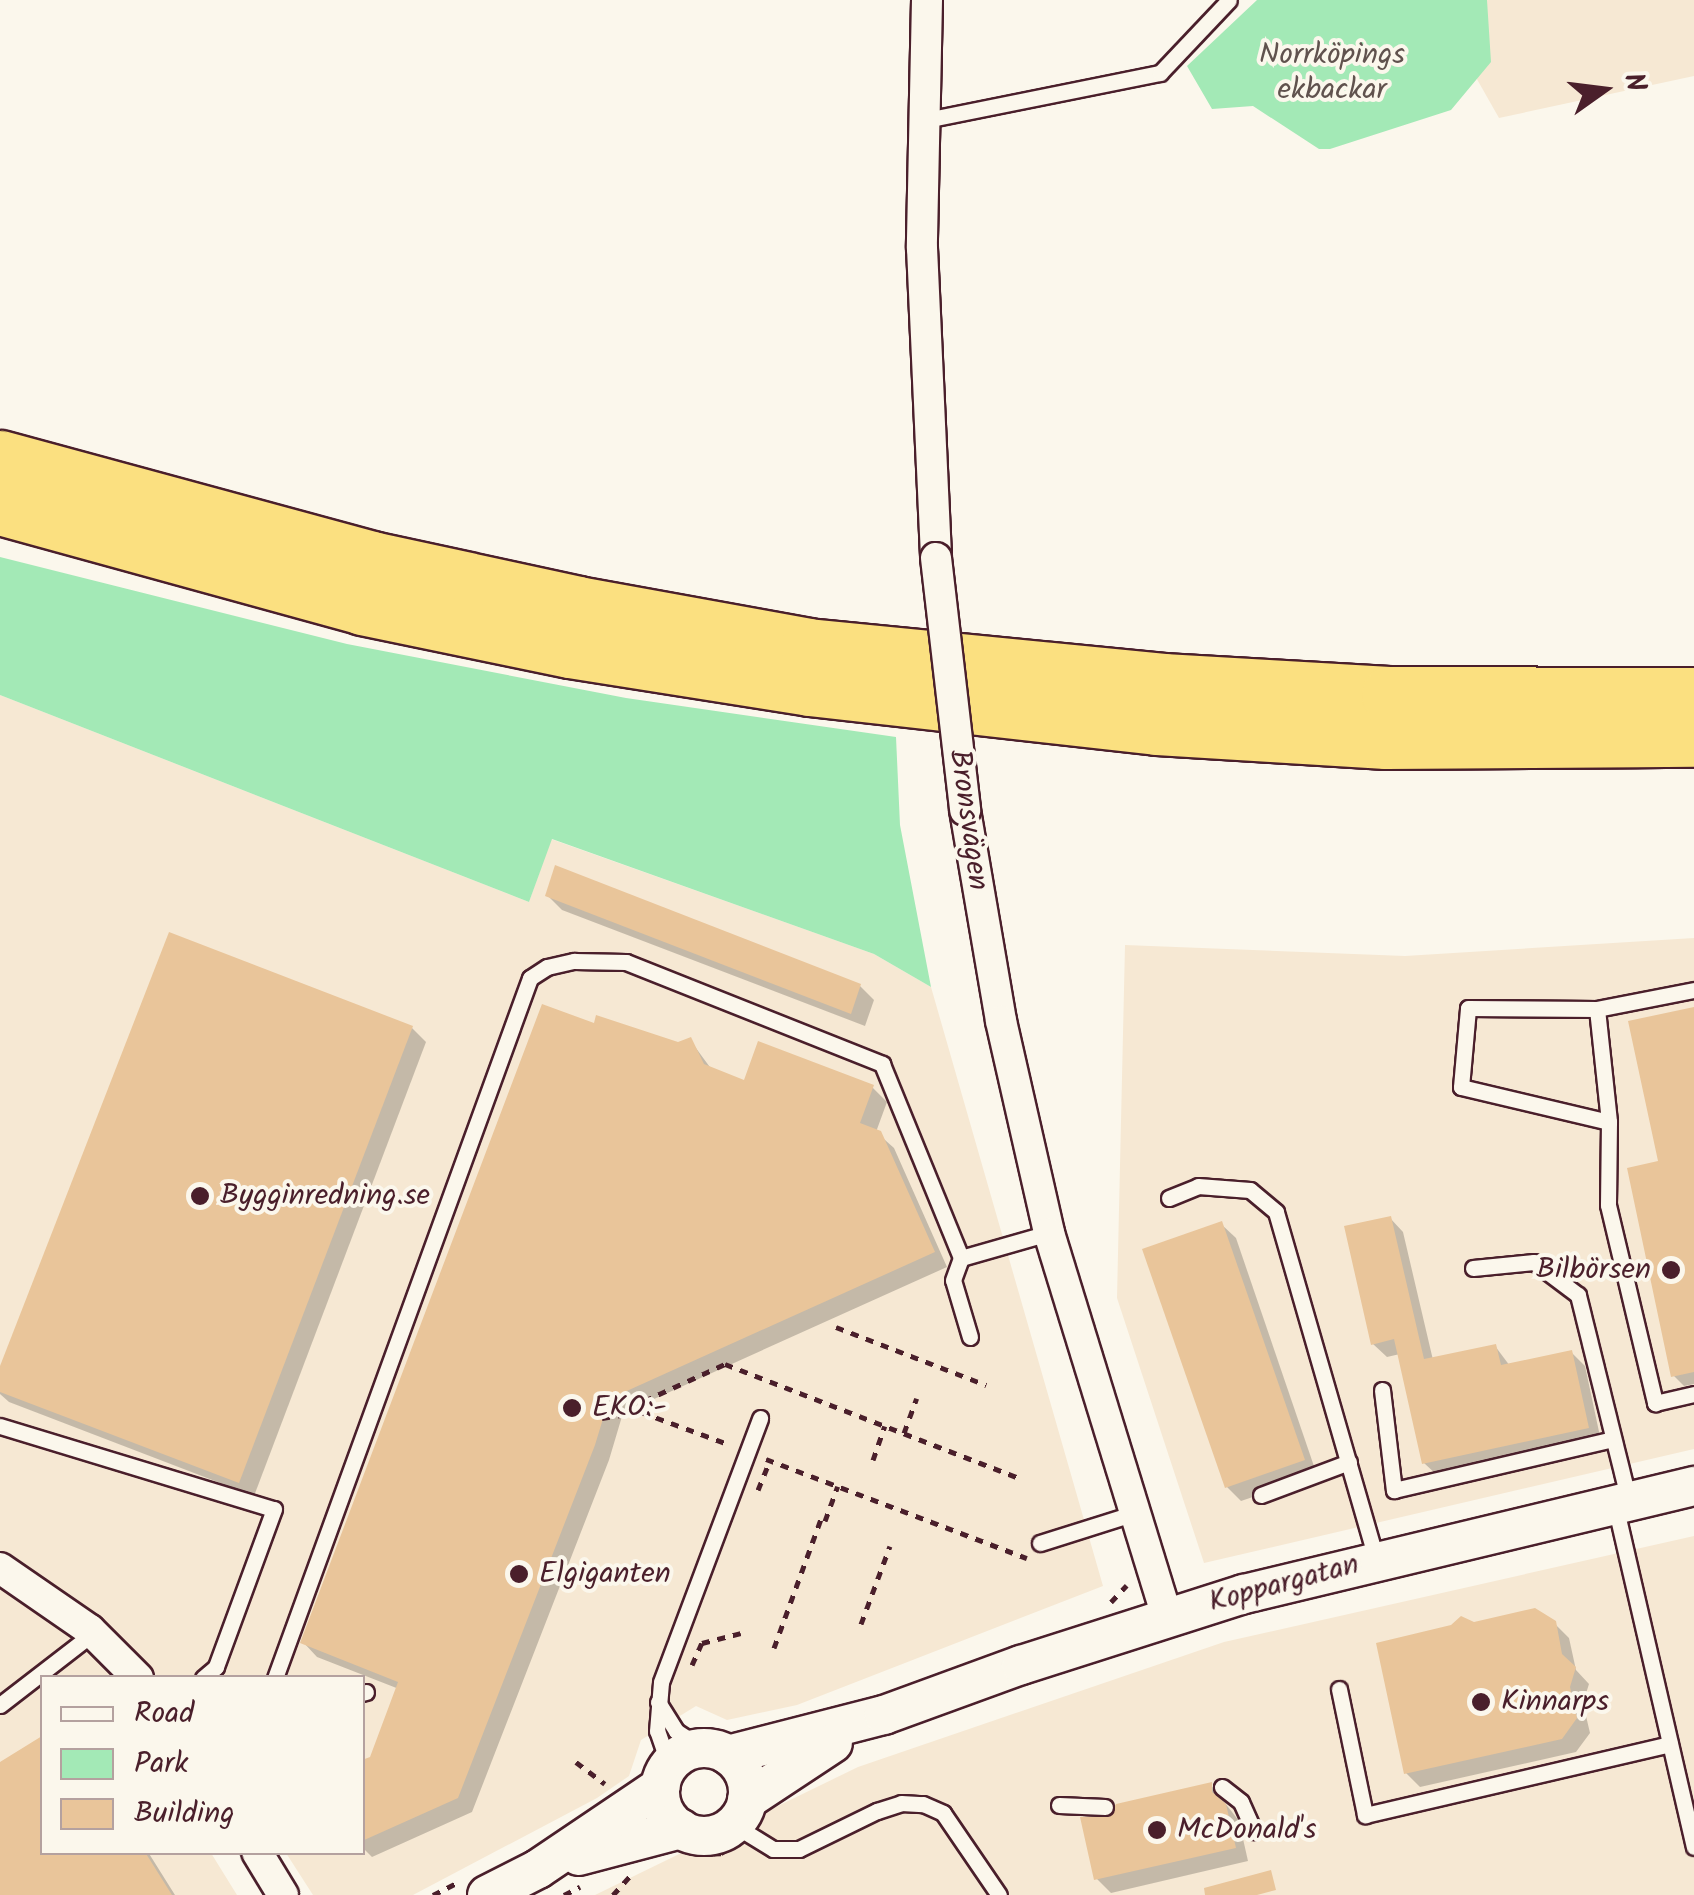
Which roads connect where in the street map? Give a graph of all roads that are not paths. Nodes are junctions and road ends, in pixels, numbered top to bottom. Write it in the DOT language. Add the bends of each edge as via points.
graph roads {
  1 [pos="927,0"];
  2 [pos="1229,0"];
  3 [pos="921,121"];
  4 [pos="0,458"];
  5 [pos="0,507"];
  6 [pos="1694,695"];
  7 [pos="1694,739"];
  8 [pos="1694,990"];
  9 [pos="1596,1010"];
  10 [pos="1609,1122"];
  11 [pos="1168,1198"];
  12 [pos="1050,1233"];
  13 [pos="961,1258"];
  14 [pos="1473,1268"];
  15 [pos="970,1337"];
  16 [pos="1382,1390"];
  17 [pos="1694,1394"];
  18 [pos="760,1418"];
  19 [pos="0,1426"];
  20 [pos="1613,1439"];
  21 [pos="1348,1462"];
  22 [pos="1694,1486"];
  23 [pos="1261,1495"];
  24 [pos="1622,1502"];
  25 [pos="1132,1514"];
  26 [pos="1040,1544"];
  27 [pos="1376,1560"];
  28 [pos="0,1568"];
  29 [pos="1167,1616"];
  30 [pos="94,1633"];
  31 [pos="135,1675"];
  32 [pos="207,1675"];
  33 [pos="276,1675"];
  34 [pos="1339,1689"];
  35 [pos="658,1702"];
  36 [pos="0,1705"];
  37 [pos="884,1716"];
  38 [pos="1670,1744"];
  39 [pos="690,1763"];
  40 [pos="1222,1787"];
  41 [pos="1059,1805"];
  42 [pos="1104,1807"];
  43 [pos="743,1820"];
  44 [pos="1692,1827"];
  45 [pos="1254,1831"];
  46 [pos="684,1841"];
  47 [pos="1694,1847"];
  48 [pos="259,1855"];
  49 [pos="562,1888"];
  50 [pos="283,1895"];
  51 [pos="488,1895"];
  52 [pos="999,1895"];
  1 -- 3 [label="street, Bronsvägen"];
  2 -- 3 [label="lane" via="1160,73"];
  3 -- 12 [label="street, Bronsvägen, bridge" via="936,558 966,810 1001,1021"];
  4 -- 6 [label="highway" via="372,559 808,646 1162,682 1351,692"];
  5 -- 7 [label="highway" via="362,606 570,650 808,688 1158,727 1367,740"];
  8 -- 9 [label="lane"];
  9 -- 10 [label="lane"];
  9 -- 10 [label="lane" via="1468,1008 1462,1088"];
  10 -- 17 [label="lane" via="1608,1205 1654,1403"];
  11 -- 21 [label="lane" via="1198,1186 1250,1190 1276,1212"];
  12 -- 13 [label="lane"];
  12 -- 25 [label="street, Bronsvägen"];
  13 -- 15 [label="lane" via="953,1280"];
  13 -- 33 [label="lane" via="882,1064 626,962 574,961 530,978"];
  14 -- 20 [label="lane" via="1534,1262 1578,1295"];
  16 -- 20 [label="lane" via="1394,1490"];
  18 -- 35 [label="lane"];
  19 -- 32 [label="lane" via="274,1509 216,1667"];
  20 -- 24 [label="lane"];
  21 -- 23 [label="lane"];
  21 -- 27 [label="lane"];
  22 -- 24 [label="street, Koppargatan"];
  24 -- 27 [label="street, Koppargatan"];
  24 -- 38 [label="lane"];
  25 -- 26 [label="lane"];
  25 -- 29 [label="street, Bronsvägen"];
  27 -- 29 [label="street, Koppargatan"];
  28 -- 30 [label="street"];
  29 -- 37 [label="street, Koppargatan"];
  30 -- 31 [label="street"];
  30 -- 36 [label="lane"];
  34 -- 38 [label="lane" via="1365,1815"];
  35 -- 39 [label="lane"];
  35 -- 39 [label="lane" via="657,1731"];
  37 -- 39 [label="street, Koppargatan"];
  37 -- 43 [label="street, Koppargatan" via="796,1764"];
  38 -- 44 [label="lane"];
  39 -- 43 [label="street" via="745,1774"];
  39 -- 46 [label="street" via="664,1810"];
  39 -- 49 [label="street, Koppargatan"];
  40 -- 45 [label="lane" via="1241,1802"];
  41 -- 42 [label="lane"];
  43 -- 46 [label="street, Koppargatan"];
  43 -- 52 [label="lane" via="774,1849 799,1849 878,1811 923,1804 943,1813"];
  44 -- 47 [label="lane"];
  46 -- 49 [label="street, Koppargatan"];
  48 -- 50 [label="street"];
  49 -- 51 [label="street, Koppargatan"];
}
